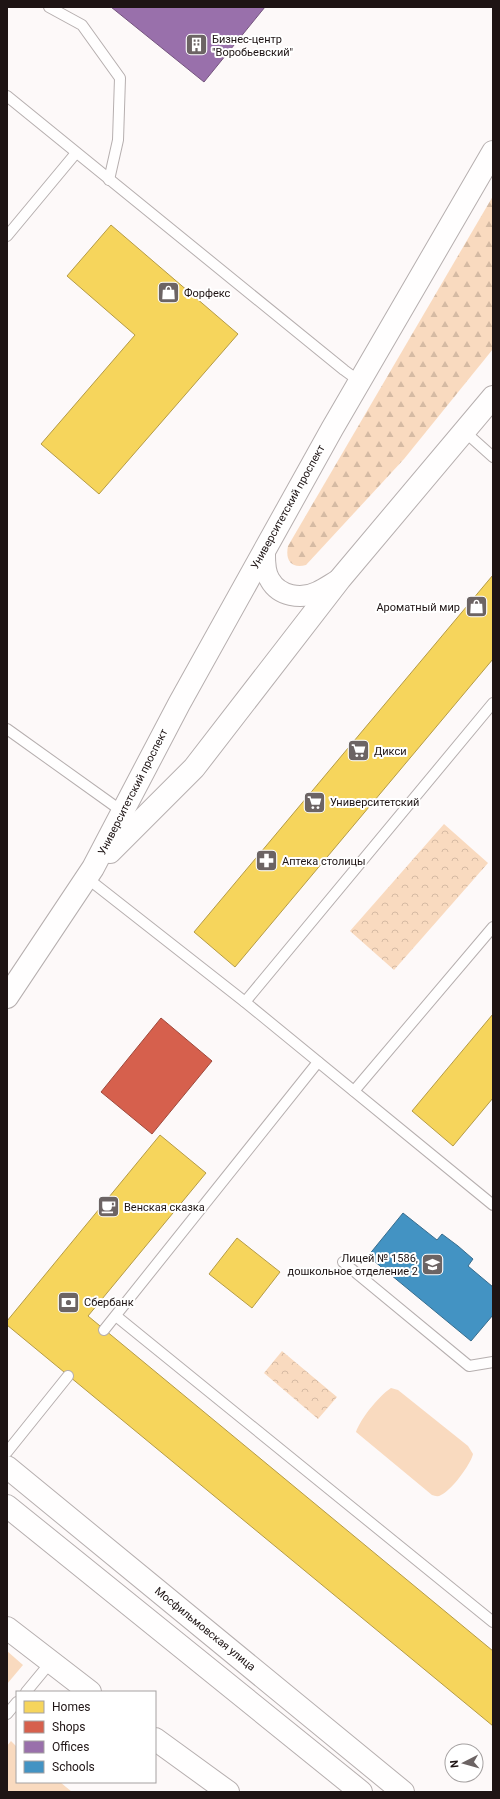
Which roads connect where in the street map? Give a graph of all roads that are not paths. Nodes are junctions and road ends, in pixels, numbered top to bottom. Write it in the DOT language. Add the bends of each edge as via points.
graph roads {
  1 [pos="49,7"];
  2 [pos="7,96"];
  3 [pos="493,152"];
  4 [pos="76,153"];
  5 [pos="109,180"];
  6 [pos="7,236"];
  7 [pos="359,381"];
  8 [pos="493,397"];
  9 [pos="464,431"];
  10 [pos="493,457"];
  11 [pos="265,550"];
  12 [pos="340,579"];
  13 [pos="493,703"];
  14 [pos="7,729"];
  15 [pos="124,812"];
  16 [pos="90,873"];
  17 [pos="493,927"];
  18 [pos="7,997"];
  19 [pos="245,1002"];
  20 [pos="318,1062"];
  21 [pos="354,1091"];
  22 [pos="493,1205"];
  23 [pos="343,1262"];
  24 [pos="116,1316"];
  25 [pos="104,1330"];
  26 [pos="493,1362"];
  27 [pos="68,1376"];
  28 [pos="7,1452"];
  29 [pos="7,1467"];
  30 [pos="7,1506"];
  31 [pos="493,1622"];
  32 [pos="7,1628"];
  33 [pos="50,1663"];
  34 [pos="27,1691"];
  35 [pos="89,1691"];
  36 [pos="16,1703"];
  37 [pos="7,1714"];
  38 [pos="156,1740"];
  39 [pos="228,1792"];
  40 [pos="361,1792"];
  41 [pos="403,1792"];
  1 -- 5 [label="lane" via="82,25 120,78 118,140"];
  2 -- 4 [label="lane"];
  3 -- 7 [label="main road, Университетский проспект"];
  4 -- 5 [label="lane"];
  4 -- 6 [label="lane"];
  5 -- 7 [label="lane"];
  7 -- 11 [label="main road, Университетский проспект"];
  8 -- 9 [label="main road, Университетский проспект"];
  9 -- 10 [label="lane"];
  9 -- 12 [label="main road, Университетский проспект"];
  11 -- 12 [label="street" via="265,566 269,580 280,592 296,596 316,593"];
  11 -- 15 [label="main road, Университетский проспект" via="132,791"];
  12 -- 16 [label="main road, Университетский проспект" via="194,768"];
  13 -- 19 [label="lane"];
  14 -- 15 [label="lane"];
  15 -- 16 [label="main road, Университетский проспект"];
  16 -- 18 [label="main road, Университетский проспект"];
  16 -- 19 [label="lane"];
  17 -- 21 [label="lane"];
  19 -- 20 [label="lane"];
  20 -- 21 [label="lane"];
  20 -- 24 [label="lane"];
  21 -- 22 [label="lane"];
  23 -- 26 [label="lane" via="468,1366"];
  24 -- 25 [label="lane"];
  24 -- 31 [label="lane"];
  27 -- 28 [label="lane"];
  29 -- 41 [label="main road, Мосфильмовская улица"];
  30 -- 40 [label="main road"];
  32 -- 33 [label="main road"];
  33 -- 34 [label="lane"];
  33 -- 35 [label="main road"];
  36 -- 37 [label="lane"];
  38 -- 39 [label="main road"];
}
